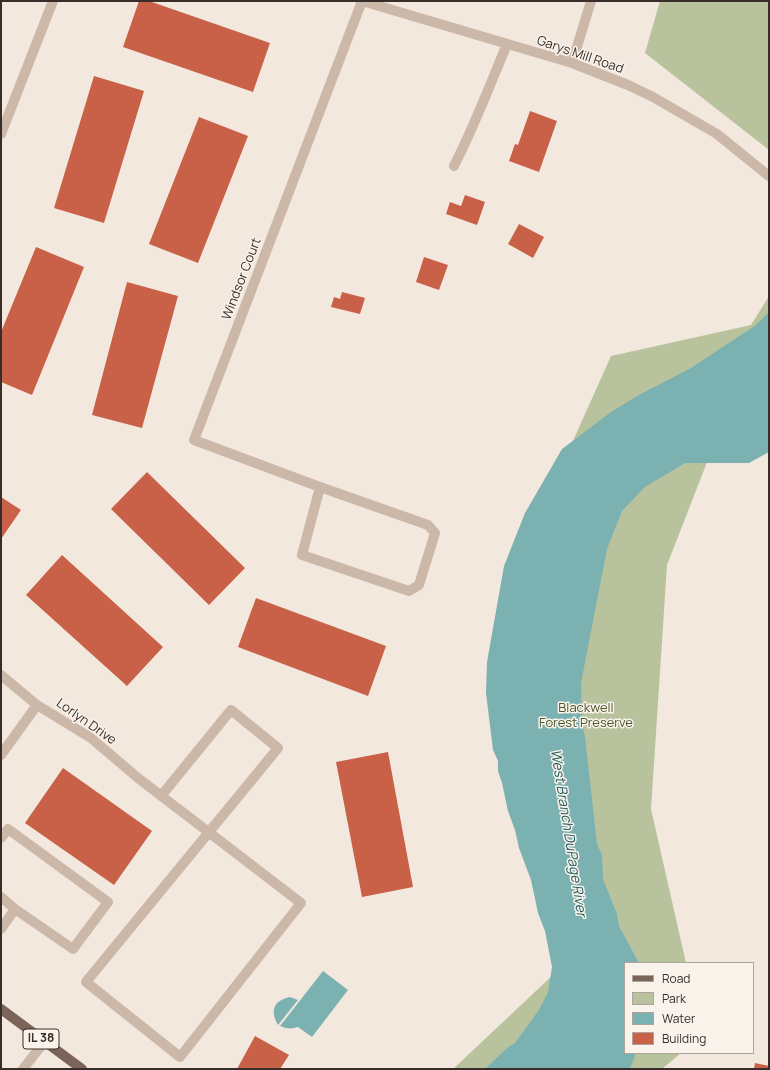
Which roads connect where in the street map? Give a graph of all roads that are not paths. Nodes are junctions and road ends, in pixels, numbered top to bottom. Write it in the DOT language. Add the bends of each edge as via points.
graph roads {
  1 [pos="53,1"];
  2 [pos="362,1"];
  3 [pos="591,1"];
  4 [pos="507,44"];
  5 [pos="572,63"];
  6 [pos="1,134"];
  7 [pos="454,166"];
  8 [pos="769,176"];
  9 [pos="320,487"];
  10 [pos="1,675"];
  11 [pos="37,705"];
  12 [pos="1,755"];
  13 [pos="161,796"];
  14 [pos="209,832"];
  15 [pos="1,838"];
  16 [pos="1,897"];
  17 [pos="15,909"];
  18 [pos="1,929"];
  19 [pos="1,1009"];
  20 [pos="45,1041"];
  21 [pos="23,1069"];
  22 [pos="82,1069"];
  1 -- 6 [label="street"];
  2 -- 4 [label="street, Garys Mill Road"];
  2 -- 9 [label="street, Windsor Court" via="194,440"];
  3 -- 5 [label="street"];
  4 -- 5 [label="street, Garys Mill Road"];
  4 -- 7 [label="street"];
  5 -- 8 [label="street, Garys Mill Road" via="653,97 717,134"];
  9 -- 9 [label="street, Windsor Court" via="428,525 435,533 418,585 409,591 302,555"];
  10 -- 11 [label="street, Lorlyn Drive"];
  11 -- 12 [label="street, Lorlyn Drive"];
  11 -- 13 [label="street, Lorlyn Drive" via="91,738"];
  13 -- 14 [label="street, Lorlyn Drive"];
  13 -- 14 [label="street" via="232,710 278,748"];
  14 -- 14 [label="street" via="301,903 180,1057 86,982"];
  15 -- 17 [label="street" via="8,829 108,902 73,949"];
  16 -- 17 [label="street"];
  17 -- 18 [label="street"];
  19 -- 20 [label="main road, IL 38"];
  20 -- 21 [label="street"];
  20 -- 22 [label="main road, IL 38"];
}
